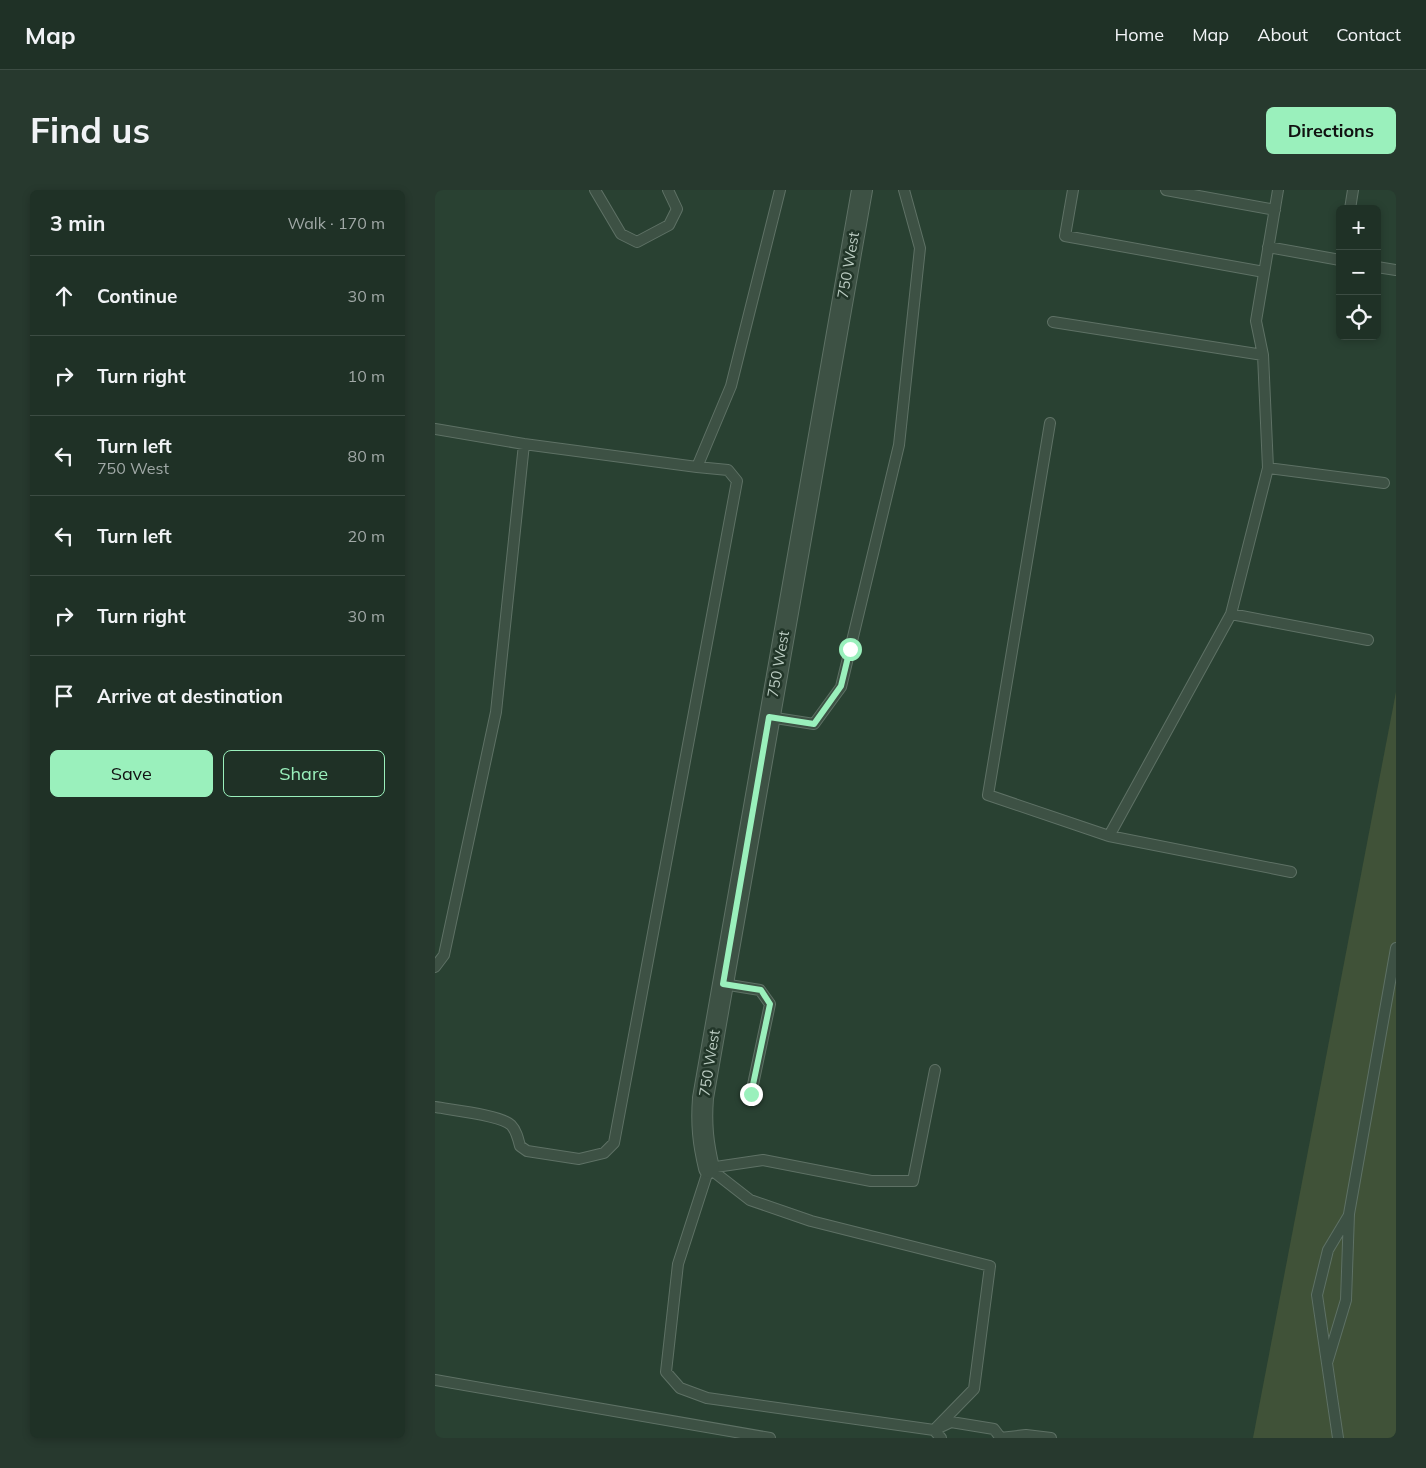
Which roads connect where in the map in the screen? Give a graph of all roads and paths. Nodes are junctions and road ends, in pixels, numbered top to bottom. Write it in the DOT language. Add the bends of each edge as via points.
graph roads {
  1 [pos="595,190"];
  2 [pos="668,190"];
  3 [pos="780,190"];
  4 [pos="862,190"];
  5 [pos="905,190"];
  6 [pos="1073,190"];
  7 [pos="1166,190"];
  8 [pos="1278,190"];
  9 [pos="1353,190"];
  10 [pos="1351,205"];
  11 [pos="1275,210"];
  12 [pos="1268,247"];
  13 [pos="1336,259"];
  14 [pos="1381,268"];
  15 [pos="1396,270"];
  16 [pos="1264,272"];
  17 [pos="1053,322"];
  18 [pos="1263,355"];
  19 [pos="1050,422"];
  20 [pos="435,429"];
  21 [pos="524,444"];
  22 [pos="697,467"];
  23 [pos="1268,468"];
  24 [pos="1384,482"];
  25 [pos="1231,614"];
  26 [pos="1368,640"];
  27 [pos="769,717"];
  28 [pos="1109,836"];
  29 [pos="1291,872"];
  30 [pos="1396,948"];
  31 [pos="439,954"];
  32 [pos="435,966"];
  33 [pos="723,984"];
  34 [pos="935,1070"];
  35 [pos="751,1094"];
  36 [pos="435,1107"];
  37 [pos="709,1168"];
  38 [pos="1349,1214"];
  39 [pos="1327,1364"];
  40 [pos="435,1380"];
  41 [pos="937,1434"];
  42 [pos="770,1438"];
  43 [pos="1000,1438"];
  44 [pos="1051,1438"];
  45 [pos="1338,1438"];
  1 -- 2 [label="lane" via="621,234 637,242 669,225 677,209"];
  3 -- 22 [label="lane" via="731,386"];
  4 -- 27 [label="street, 750 West"];
  5 -- 27 [label="lane" via="919,248 899,445 841,686 814,724"];
  6 -- 16 [label="lane" via="1065,236"];
  7 -- 11 [label="lane"];
  8 -- 11 [label="lane"];
  9 -- 10 [label="lane"];
  11 -- 12 [label="lane"];
  12 -- 13 [label="lane"];
  12 -- 16 [label="lane"];
  14 -- 15 [label="lane"];
  16 -- 18 [label="lane" via="1256,321"];
  17 -- 18 [label="lane"];
  18 -- 23 [label="lane"];
  19 -- 28 [label="lane" via="988,796"];
  20 -- 21 [label="lane"];
  21 -- 22 [label="lane"];
  21 -- 31 [label="lane" via="496,712"];
  22 -- 36 [label="lane" via="728,470 737,481 614,1143 604,1153 579,1159 527,1151 520,1146 510,1124 498,1118"];
  23 -- 24 [label="lane"];
  23 -- 25 [label="lane"];
  25 -- 26 [label="lane"];
  25 -- 28 [label="lane"];
  27 -- 33 [label="street, 750 West"];
  28 -- 29 [label="lane"];
  30 -- 38 [label="lane"];
  31 -- 32 [label="lane"];
  33 -- 35 [label="lane" via="761,990 770,1004"];
  33 -- 37 [label="street, 750 West" via="701,1122"];
  34 -- 37 [label="lane" via="913,1181 871,1181 763,1160"];
  37 -- 41 [label="lane" via="750,1200 811,1221 990,1266 975,1389"];
  37 -- 41 [label="lane" via="678,1264 666,1372 680,1388 707,1398"];
  38 -- 39 [label="lane" via="1346,1300"];
  38 -- 39 [label="lane" via="1328,1250 1317,1296"];
  39 -- 45 [label="lane"];
  40 -- 42 [label="lane"];
  41 -- 43 [label="lane" via="951,1422 994,1429"];
  43 -- 44 [label="lane" via="1026,1435"];
}
